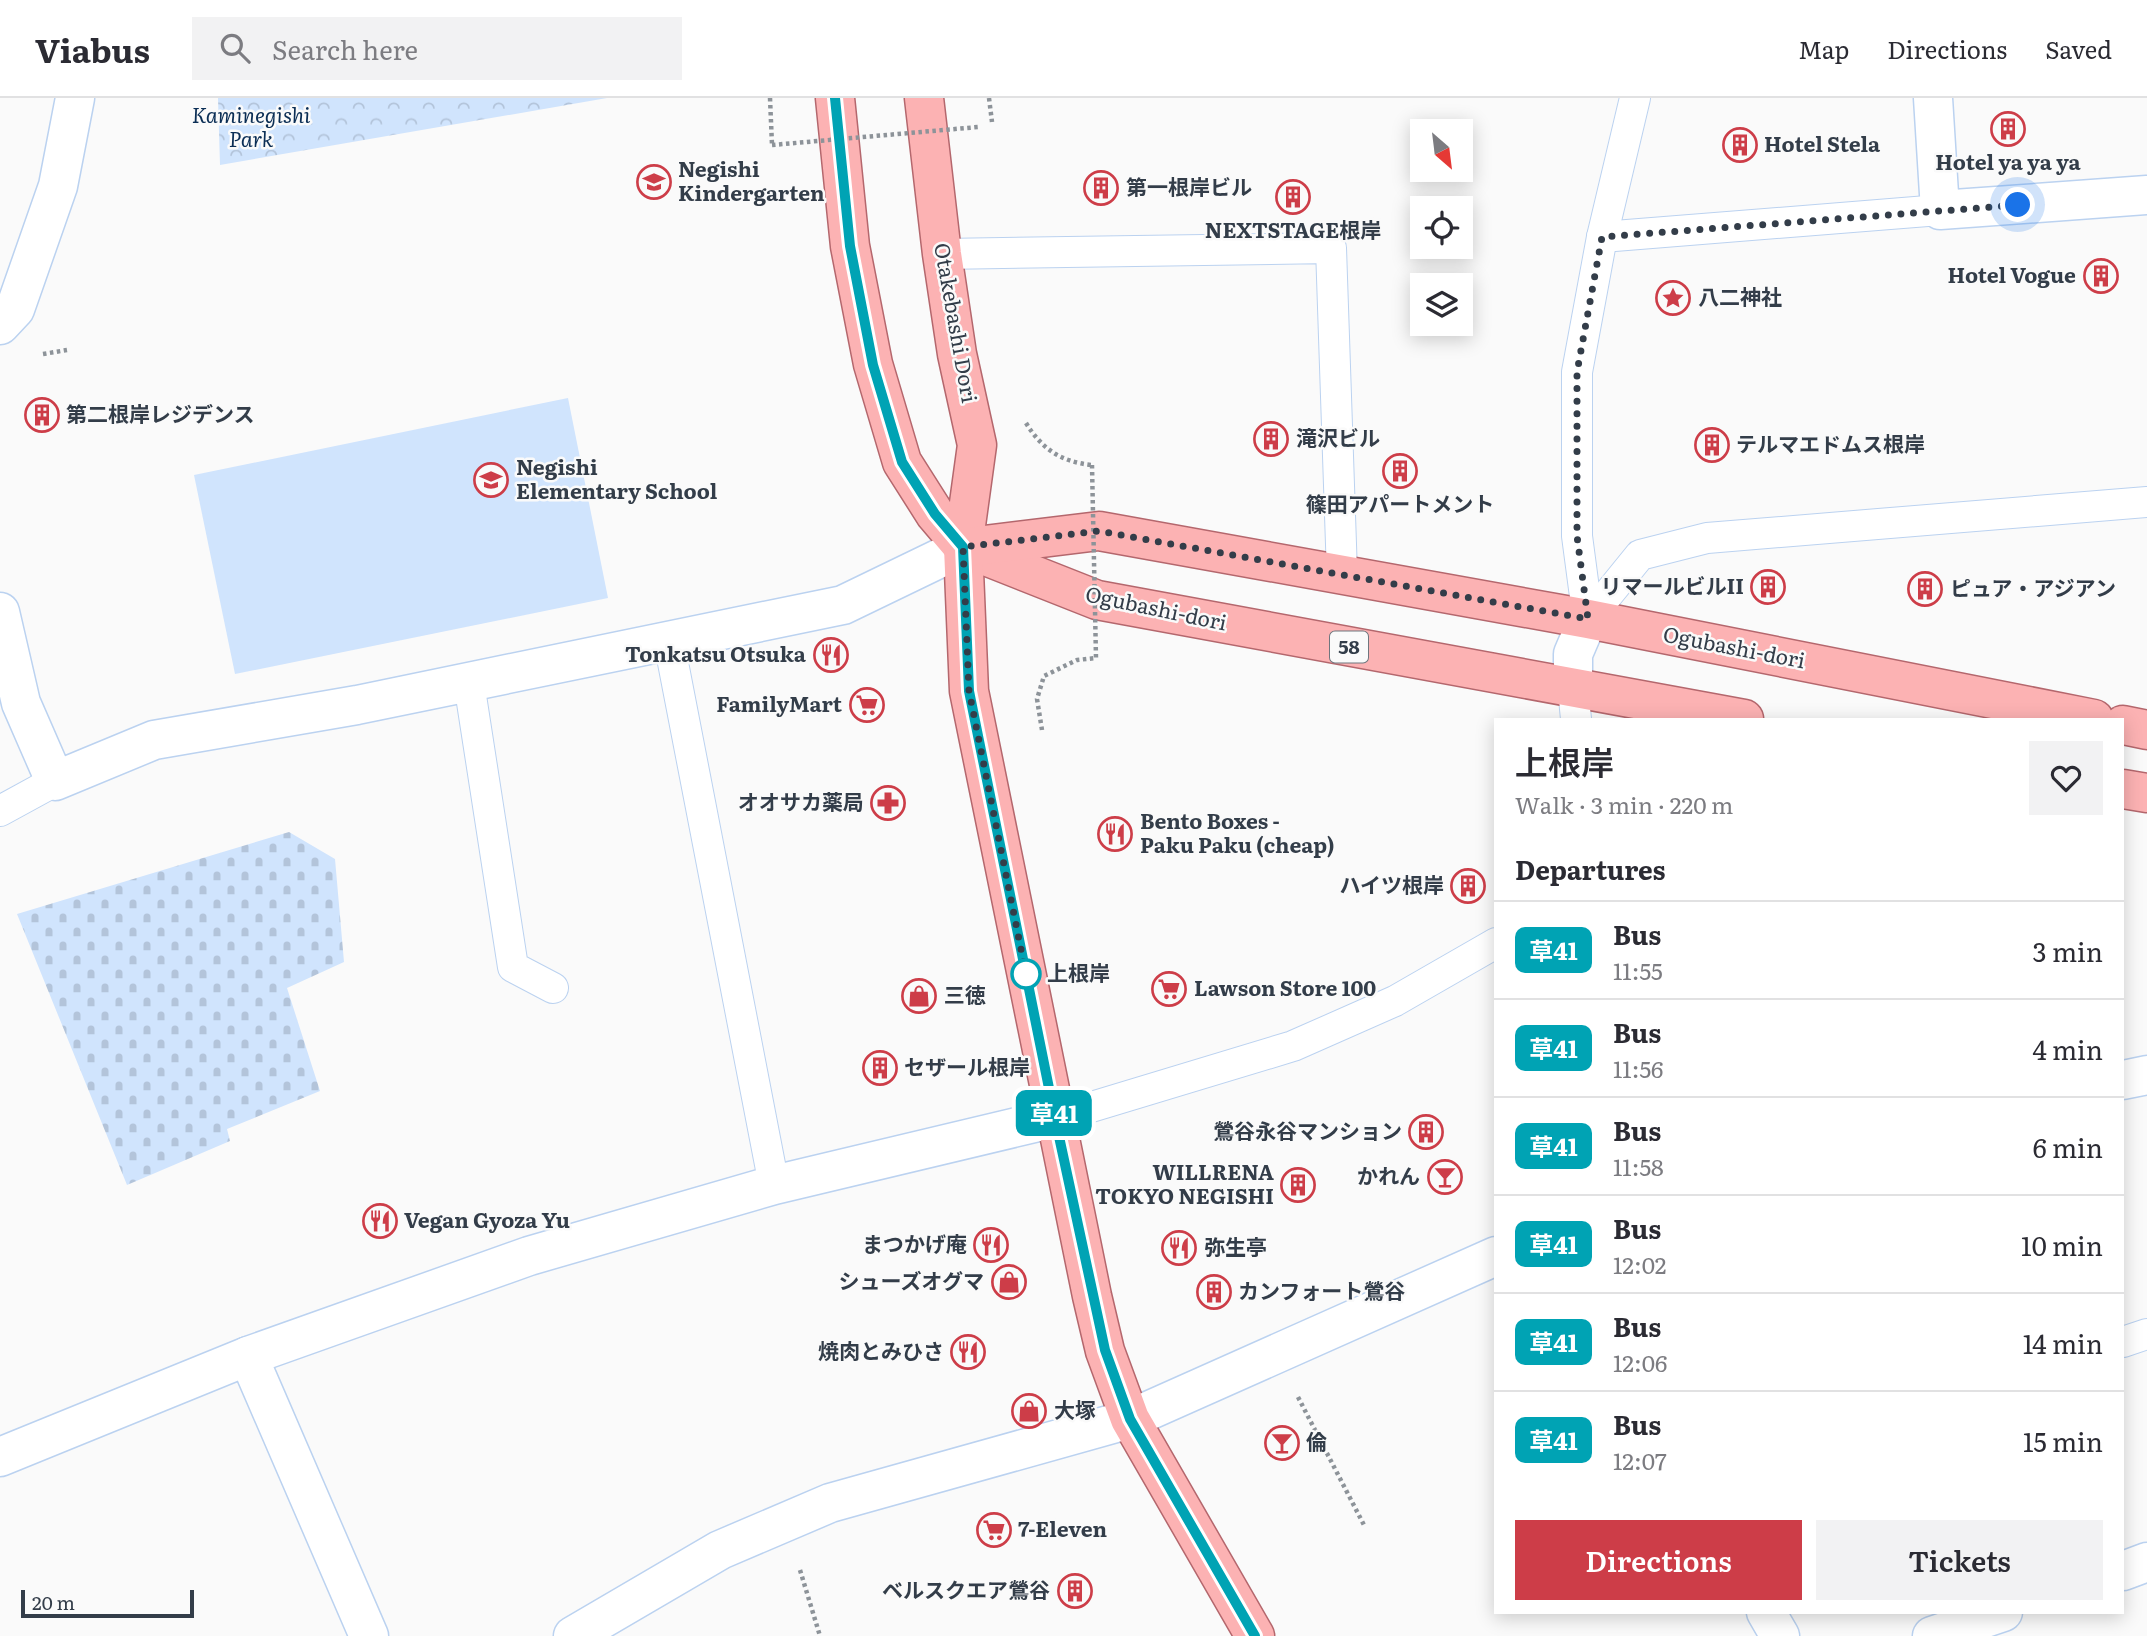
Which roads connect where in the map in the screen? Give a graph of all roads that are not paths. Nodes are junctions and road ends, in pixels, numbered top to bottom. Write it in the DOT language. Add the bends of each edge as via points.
graph roads {
  1 [pos="75,98"];
  2 [pos="835,98"];
  3 [pos="924,98"];
  4 [pos="1635,98"];
  5 [pos="1933,98"];
  6 [pos="2147,195"];
  7 [pos="1940,210"];
  8 [pos="1602,237"];
  9 [pos="942,254"];
  10 [pos="0,325"];
  11 [pos="2147,502"];
  12 [pos="963,547"];
  13 [pos="1342,574"];
  14 [pos="0,612"];
  15 [pos="1588,619"];
  16 [pos="669,642"];
  17 [pos="469,682"];
  18 [pos="1575,704"];
  19 [pos="1733,718"];
  20 [pos="2089,718"];
  21 [pos="2124,725"];
  22 [pos="2147,730"];
  23 [pos="55,781"];
  24 [pos="2124,789"];
  25 [pos="2147,793"];
  26 [pos="0,811"];
  27 [pos="1494,944"];
  28 [pos="553,988"];
  29 [pos="2147,1075"];
  30 [pos="2124,1080"];
  31 [pos="1055,1118"];
  32 [pos="774,1185"];
  33 [pos="1494,1257"];
  34 [pos="2147,1334"];
  35 [pos="2124,1342"];
  36 [pos="248,1356"];
  37 [pos="1130,1419"];
  38 [pos="0,1457"];
  39 [pos="2147,1562"];
  40 [pos="2124,1571"];
  41 [pos="1767,1614"];
  42 [pos="1997,1614"];
  43 [pos="369,1636"];
  44 [pos="573,1636"];
  45 [pos="1255,1636"];
  46 [pos="1780,1636"];
  47 [pos="1932,1636"];
  1 -- 10 [label="street" via="58,186 15,309"];
  2 -- 12 [label="main road, 58" via="850,246 873,365 902,462 935,514"];
  3 -- 9 [label="main road, Otakebashi Dori"];
  4 -- 8 [label="lane"];
  5 -- 7 [label="street"];
  6 -- 7 [label="street"];
  7 -- 8 [label="lane"];
  8 -- 15 [label="lane" via="1577,372 1577,536"];
  9 -- 12 [label="main road, Otakebashi Dori" via="977,445"];
  9 -- 13 [label="lane" via="1331,248"];
  11 -- 15 [label="lane" via="1707,538 1640,555"];
  12 -- 13 [label="main road, Ogubashi-dori" via="1099,531"];
  12 -- 16 [label="street" via="843,606"];
  12 -- 18 [label="main road, Ogubashi-dori / 58" via="1097,600"];
  12 -- 31 [label="main road, Otakebashi Dori" via="969,691"];
  13 -- 15 [label="main road, Ogubashi-dori"];
  14 -- 23 [label="street" via="21,703"];
  15 -- 18 [label="street" via="1573,654"];
  15 -- 20 [label="main road, Ogubashi-dori"];
  16 -- 17 [label="street"];
  16 -- 32 [label="lane"];
  17 -- 23 [label="street" via="154,740"];
  17 -- 28 [label="lane" via="513,967"];
  18 -- 19 [label="main road, Ogubashi-dori / 58"];
  21 -- 22 [label="main road"];
  23 -- 26 [label="lane"];
  24 -- 25 [label="main road"];
  27 -- 31 [label="lane" via="1395,1001 1293,1046"];
  29 -- 30 [label="street"];
  31 -- 32 [label="street"];
  31 -- 37 [label="main road, Otakebashi Dori" via="1102,1340"];
  32 -- 36 [label="street" via="529,1256"];
  33 -- 37 [label="street"];
  34 -- 35 [label="lane"];
  36 -- 38 [label="street"];
  36 -- 43 [label="street"];
  37 -- 44 [label="street" via="830,1503 720,1550"];
  37 -- 45 [label="main road, Otakebashi Dori"];
  39 -- 40 [label="street"];
  41 -- 46 [label="street"];
  42 -- 47 [label="street"];
}
